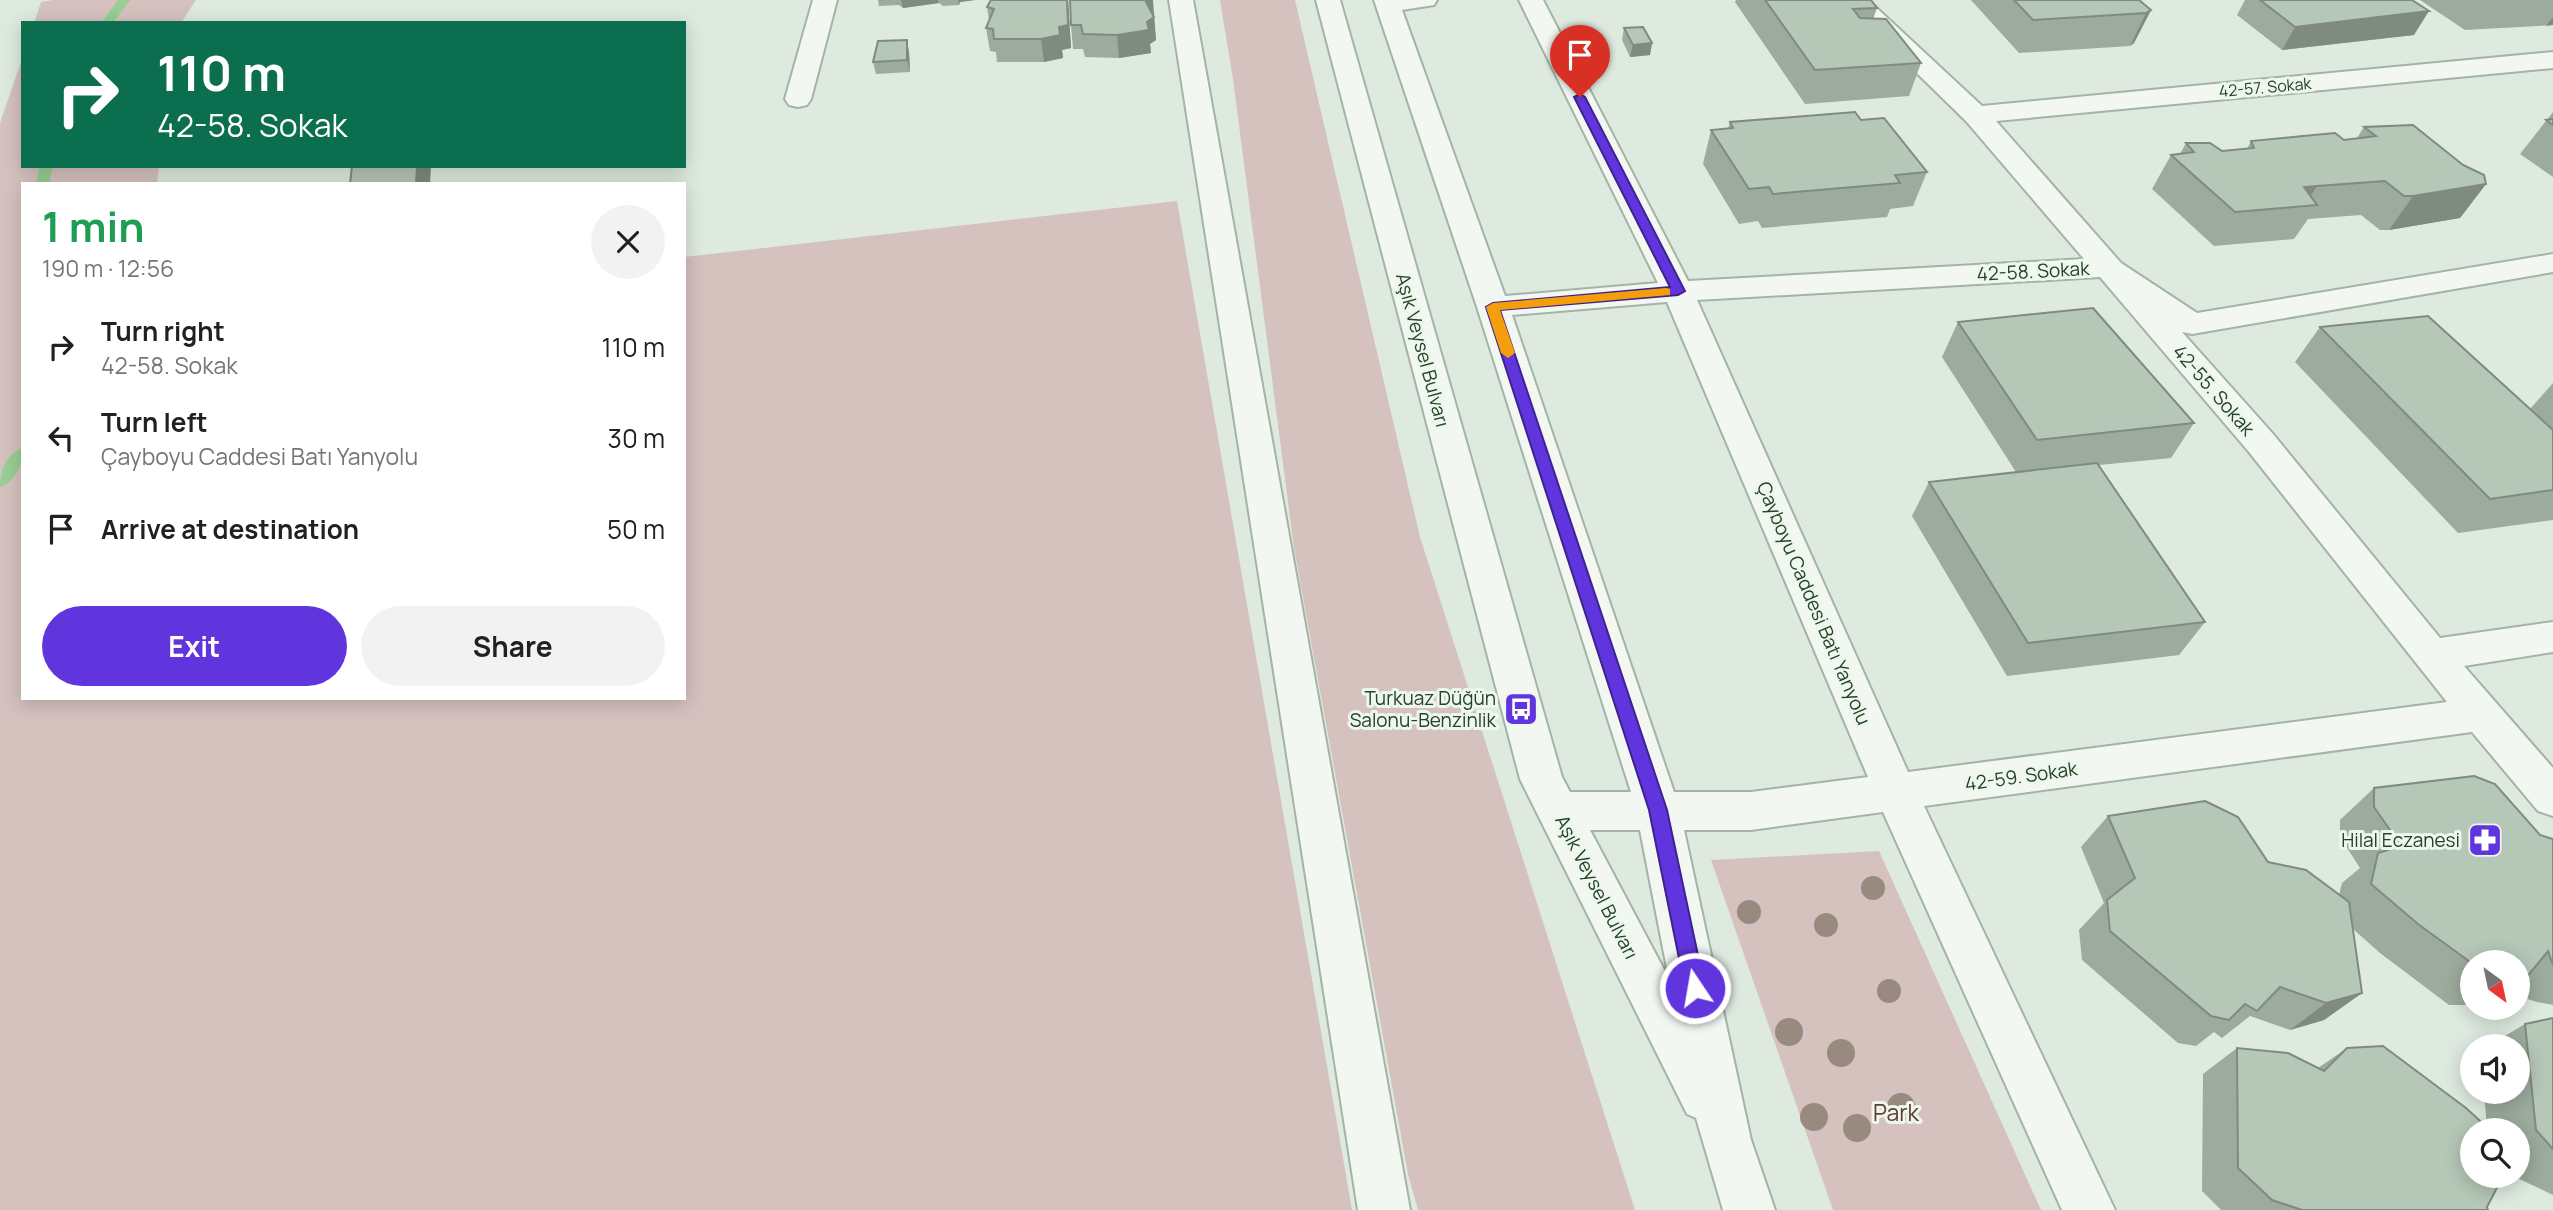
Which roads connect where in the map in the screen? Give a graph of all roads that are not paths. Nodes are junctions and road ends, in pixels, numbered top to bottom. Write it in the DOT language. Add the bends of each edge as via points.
graph roads {
  1 [pos="825,0"];
  2 [pos="1181,0"];
  3 [pos="1328,0"];
  4 [pos="1425,0"];
  5 [pos="1531,0"];
  6 [pos="1854,0"];
  7 [pos="1387,2"];
  8 [pos="2553,60"];
  9 [pos="798,99"];
  10 [pos="1976,115"];
  11 [pos="2553,263"];
  12 [pos="2107,267"];
  13 [pos="1678,291"];
  14 [pos="1493,307"];
  15 [pos="2553,636"];
  16 [pos="2431,655"];
  17 [pos="2481,714"];
  18 [pos="1896,793"];
  19 [pos="2553,799"];
  20 [pos="1658,810"];
  21 [pos="1558,811"];
  22 [pos="1726,1140"];
  23 [pos="1384,1210"];
  24 [pos="1749,1210"];
  25 [pos="2089,1210"];
  1 -- 9 [label="street"];
  2 -- 23 [label="street"];
  3 -- 21 [label="street, Aşık Veysel Bulvarı" via="1541,779"];
  4 -- 7 [label="street"];
  5 -- 13 [label="street, Çayboyu Caddesi Batı Yanyolu"];
  6 -- 10 [label="street, 42-55. Sokak"];
  7 -- 14 [label="street"];
  8 -- 10 [label="street, 42-57. Sokak"];
  10 -- 12 [label="street, 42-55. Sokak"];
  11 -- 12 [label="street, 42-58. Sokak" via="2192,324"];
  12 -- 13 [label="street, 42-58. Sokak"];
  12 -- 16 [label="street, 42-55. Sokak" via="2261,443"];
  13 -- 14 [label="street, 42-58. Sokak"];
  13 -- 18 [label="street, Çayboyu Caddesi Batı Yanyolu"];
  14 -- 20 [label="street"];
  15 -- 16 [label="street"];
  16 -- 17 [label="street, 42-55. Sokak"];
  17 -- 18 [label="street, 42-59. Sokak"];
  17 -- 19 [label="street, 42-55. Sokak"];
  18 -- 20 [label="street, 42-59. Sokak" via="1751,811"];
  18 -- 25 [label="street, Çayboyu Caddesi Batı Yanyolu"];
  20 -- 21 [label="street, 42-59. Sokak"];
  20 -- 22 [label="street"];
  21 -- 22 [label="street, Aşık Veysel Bulvarı"];
  22 -- 24 [label="street"];
}
